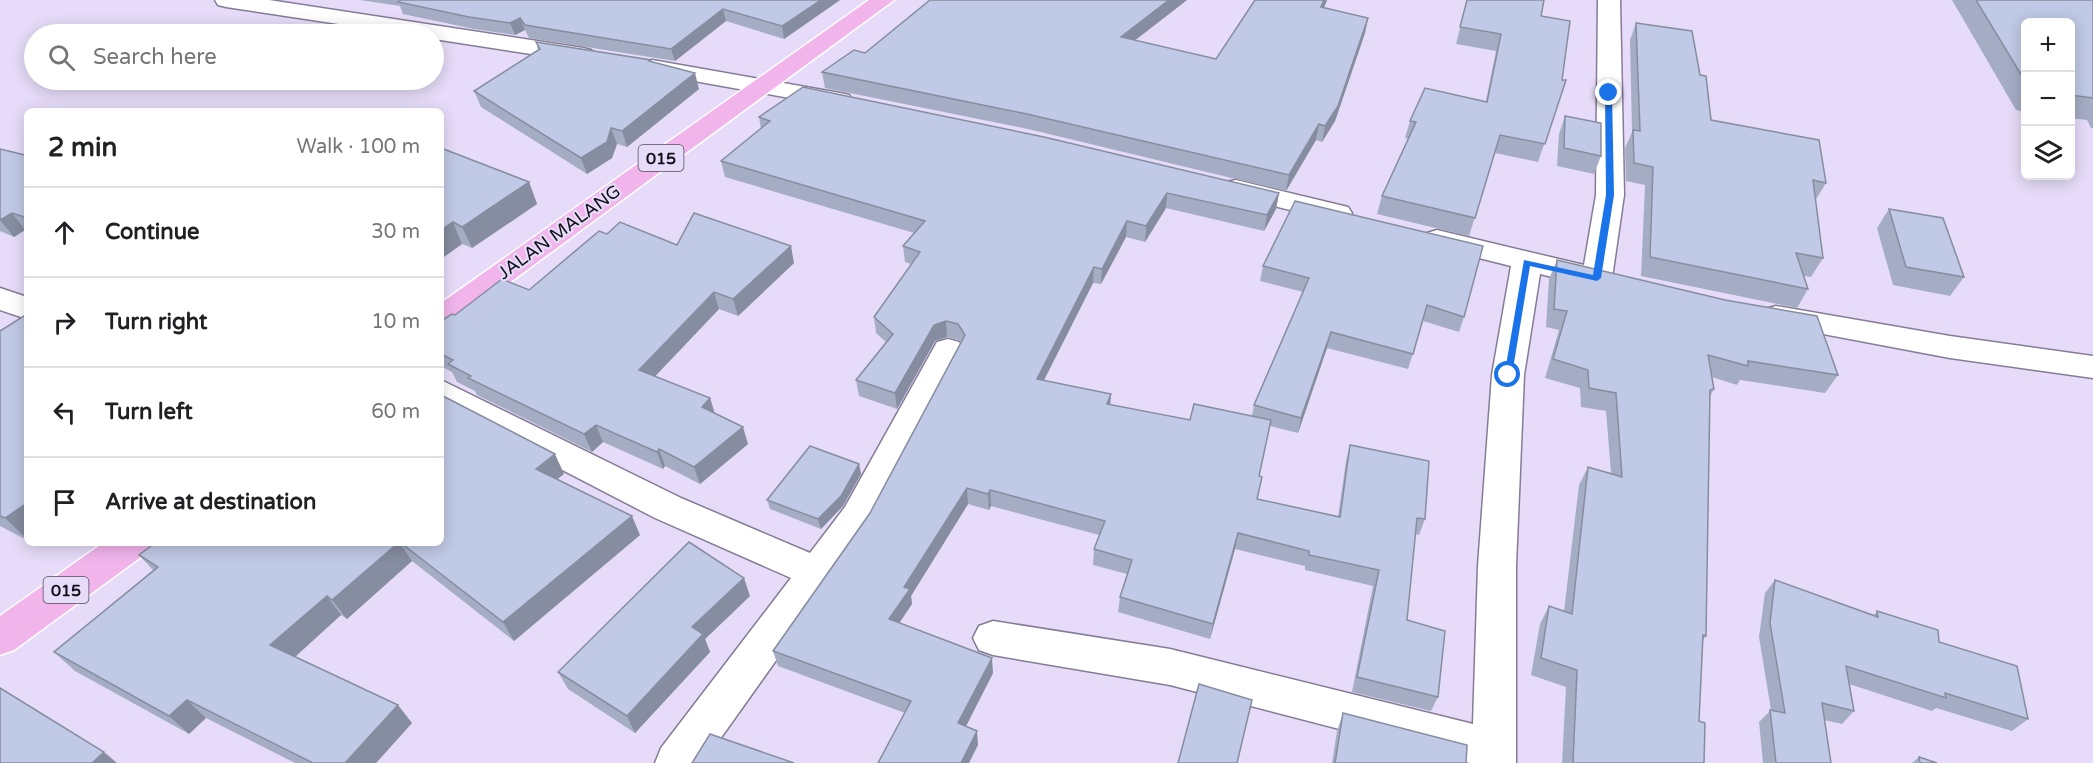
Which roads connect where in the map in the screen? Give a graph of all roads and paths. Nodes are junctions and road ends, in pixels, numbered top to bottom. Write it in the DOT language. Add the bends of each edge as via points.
graph roads {
  1 [pos="226,0"];
  2 [pos="883,0"];
  3 [pos="1609,0"];
  4 [pos="381,24"];
  5 [pos="444,34"];
  6 [pos="600,58"];
  7 [pos="635,64"];
  8 [pos="763,84"];
  9 [pos="868,106"];
  10 [pos="1212,182"];
  11 [pos="1359,219"];
  12 [pos="1415,233"];
  13 [pos="1527,262"];
  14 [pos="0,298"];
  15 [pos="24,308"];
  16 [pos="1750,312"];
  17 [pos="444,316"];
  18 [pos="948,350"];
  19 [pos="2093,367"];
  20 [pos="444,394"];
  21 [pos="128,546"];
  22 [pos="818,573"];
  23 [pos="0,638"];
  24 [pos="993,638"];
  25 [pos="1494,756"];
  26 [pos="677,763"];
  1 -- 4 [label="street"];
  2 -- 8 [label="main road, JALAN MALANG / 015"];
  3 -- 13 [label="street" via="1608,281"];
  5 -- 6 [label="street"];
  7 -- 8 [label="street"];
  8 -- 9 [label="street"];
  8 -- 17 [label="main road, JALAN MALANG / 015"];
  10 -- 11 [label="street"];
  12 -- 13 [label="street"];
  13 -- 25 [label="street" via="1508,375 1497,566"];
  14 -- 15 [label="street"];
  16 -- 19 [label="street"];
  18 -- 22 [label="street" via="882,476"];
  20 -- 22 [label="street" via="668,508"];
  21 -- 23 [label="main road, 015"];
  22 -- 26 [label="street"];
  24 -- 25 [label="street" via="1170,667"];
}
